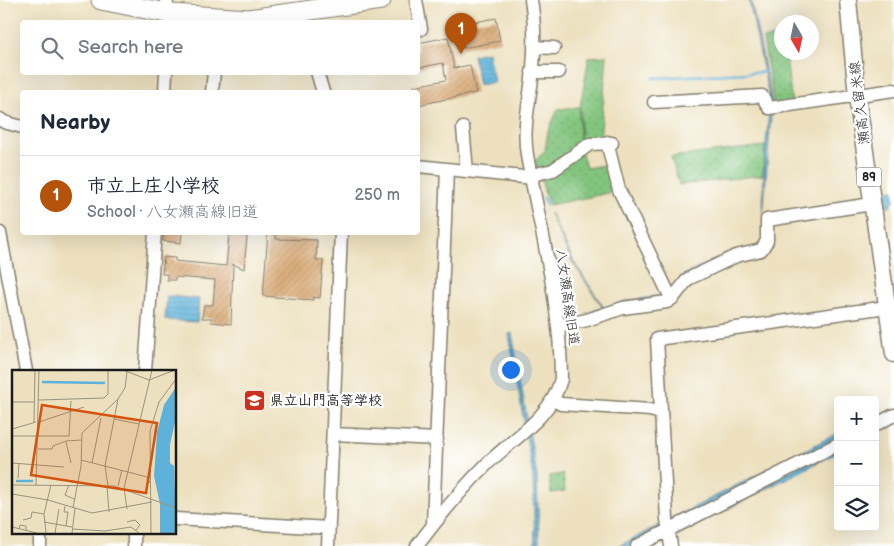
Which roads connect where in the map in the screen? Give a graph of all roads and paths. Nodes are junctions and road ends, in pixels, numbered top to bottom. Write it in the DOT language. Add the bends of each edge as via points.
graph roads {
  1 [pos="101,0"];
  2 [pos="382,0"];
  3 [pos="416,0"];
  4 [pos="531,0"];
  5 [pos="848,0"];
  6 [pos="301,10"];
  7 [pos="169,12"];
  8 [pos="420,20"];
  9 [pos="420,22"];
  10 [pos="421,28"];
  11 [pos="534,48"];
  12 [pos="554,48"];
  13 [pos="532,72"];
  14 [pos="559,72"];
  15 [pos="166,75"];
  16 [pos="214,75"];
  17 [pos="318,75"];
  18 [pos="165,90"];
  19 [pos="212,90"];
  20 [pos="322,90"];
  21 [pos="894,90"];
  22 [pos="857,96"];
  23 [pos="654,102"];
  24 [pos="0,118"];
  25 [pos="20,126"];
  26 [pos="463,128"];
  27 [pos="420,166"];
  28 [pos="446,169"];
  29 [pos="467,171"];
  30 [pos="533,176"];
  31 [pos="872,204"];
  32 [pos="0,232"];
  33 [pos="154,235"];
  34 [pos="340,235"];
  35 [pos="668,292"];
  36 [pos="891,306"];
  37 [pos="558,326"];
  38 [pos="894,354"];
  39 [pos="26,370"];
  40 [pos="145,370"];
  41 [pos="553,400"];
  42 [pos="661,413"];
  43 [pos="894,415"];
  44 [pos="879,423"];
  45 [pos="332,434"];
  46 [pos="437,439"];
  47 [pos="834,446"];
  48 [pos="176,519"];
  49 [pos="433,524"];
  50 [pos="329,528"];
  51 [pos="669,530"];
  52 [pos="328,546"];
  53 [pos="417,546"];
  54 [pos="637,546"];
  55 [pos="671,546"];
  1 -- 7 [label="highway"];
  2 -- 6 [label="highway"];
  3 -- 8 [label="street"];
  4 -- 11 [label="street, 八女瀬高線旧道"];
  5 -- 22 [label="main road, 瀬高久留米線 / 89"];
  6 -- 7 [label="highway" via="248,19"];
  9 -- 10 [label="street"];
  11 -- 12 [label="street"];
  11 -- 13 [label="street, 八女瀬高線旧道"];
  13 -- 14 [label="street"];
  13 -- 30 [label="street, 八女瀬高線旧道" via="525,133"];
  15 -- 18 [label="street"];
  16 -- 19 [label="street"];
  17 -- 20 [label="street"];
  21 -- 22 [label="street"];
  22 -- 23 [label="street" via="769,108 762,96"];
  22 -- 31 [label="main road, 瀬高久留米線 / 89"];
  24 -- 25 [label="street"];
  26 -- 29 [label="street"];
  27 -- 28 [label="street"];
  28 -- 29 [label="street"];
  28 -- 46 [label="street"];
  29 -- 30 [label="street"];
  30 -- 35 [label="street" via="553,170 590,144 609,142 619,190"];
  30 -- 37 [label="street, 八女瀬高線旧道"];
  31 -- 36 [label="main road, 瀬高久留米線 / 89"];
  31 -- 37 [label="street" via="767,220 767,240 762,250 730,259 688,279 667,302 623,308"];
  32 -- 39 [label="street"];
  33 -- 40 [label="street"];
  34 -- 45 [label="street"];
  36 -- 38 [label="main road, 瀬高久留米線 / 89"];
  36 -- 42 [label="street" via="656,339"];
  37 -- 41 [label="street, 八女瀬高線旧道" via="561,379"];
  41 -- 42 [label="street" via="561,404"];
  41 -- 49 [label="street, 八女瀬高線旧道" via="534,424 485,466"];
  42 -- 51 [label="street"];
  43 -- 44 [label="street"];
  45 -- 46 [label="street"];
  45 -- 50 [label="street"];
  46 -- 49 [label="street"];
  47 -- 51 [label="street"];
  48 -- 50 [label="street"];
  49 -- 53 [label="street, 八女瀬高線旧道"];
  50 -- 52 [label="street"];
  51 -- 54 [label="street"];
  51 -- 55 [label="street"];
}
